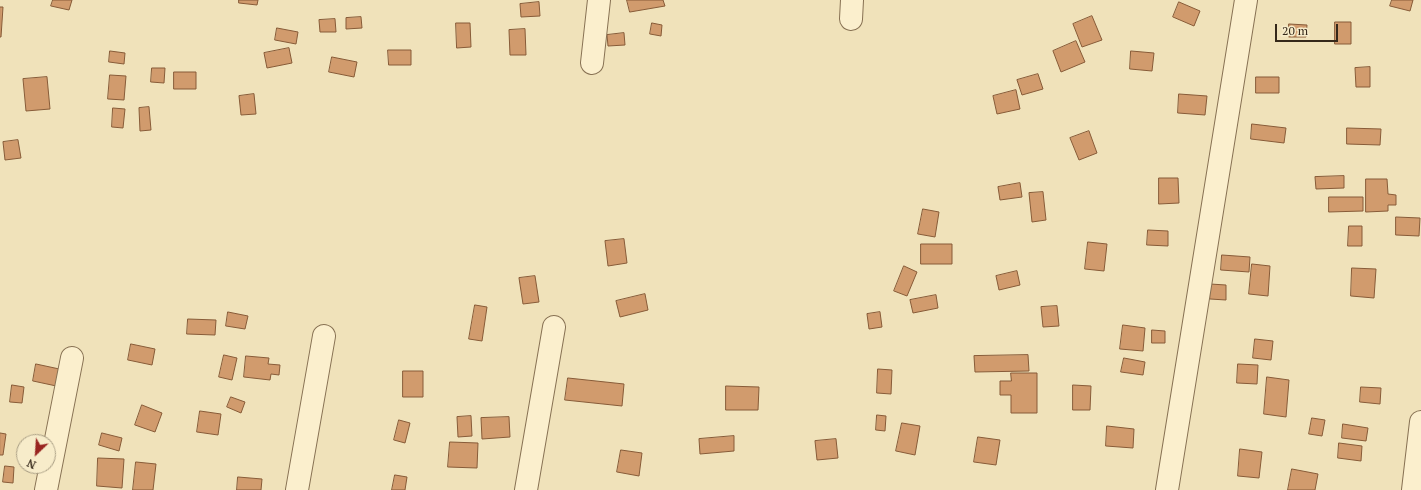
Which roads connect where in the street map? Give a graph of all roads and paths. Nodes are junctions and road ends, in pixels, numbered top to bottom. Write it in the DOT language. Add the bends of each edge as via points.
graph roads {
  1 [pos="599,0"];
  2 [pos="1246,0"];
  3 [pos="592,63"];
  4 [pos="554,327"];
  5 [pos="324,336"];
  6 [pos="72,358"];
  7 [pos="1421,422"];
  8 [pos="46,490"];
  9 [pos="297,490"];
  10 [pos="526,490"];
  11 [pos="1167,490"];
  12 [pos="1413,490"];
  1 -- 3 [label="street"];
  2 -- 11 [label="street"];
  4 -- 10 [label="street"];
  5 -- 9 [label="street"];
  6 -- 8 [label="street"];
  7 -- 12 [label="street"];
}
